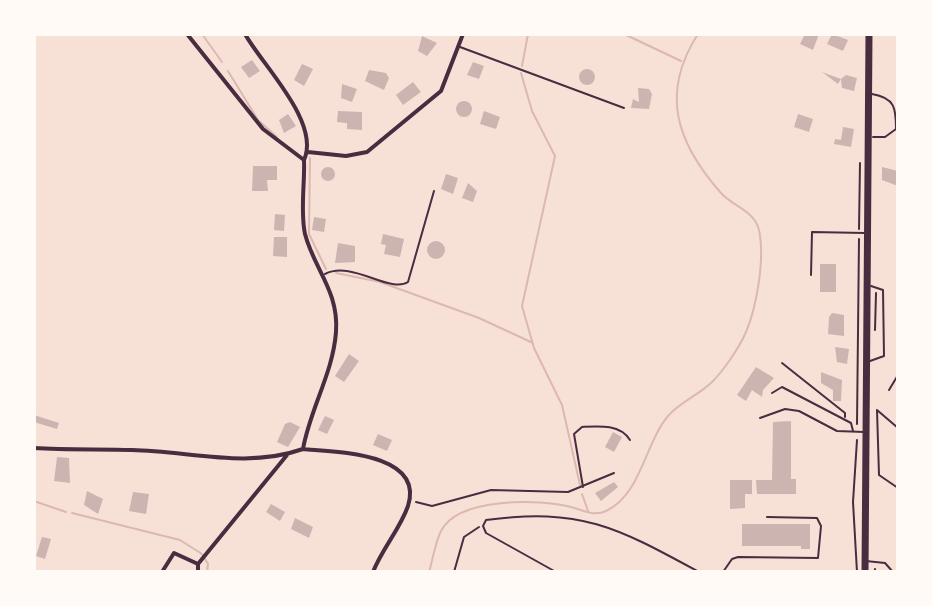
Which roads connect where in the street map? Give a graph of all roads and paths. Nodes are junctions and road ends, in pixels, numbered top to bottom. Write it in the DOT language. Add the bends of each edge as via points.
graph roads {
  1 [pos="187,34"];
  2 [pos="245,34"];
  3 [pos="463,34"];
  4 [pos="869,37"];
  5 [pos="459,46"];
  6 [pos="868,94"];
  7 [pos="624,108"];
  8 [pos="867,137"];
  9 [pos="308,152"];
  10 [pos="304,160"];
  11 [pos="434,191"];
  12 [pos="866,233"];
  13 [pos="325,274"];
  14 [pos="811,275"];
  15 [pos="866,286"];
  16 [pos="876,291"];
  17 [pos="873,341"];
  18 [pos="865,361"];
  19 [pos="782,363"];
  20 [pos="898,375"];
  21 [pos="889,390"];
  22 [pos="772,393"];
  23 [pos="760,418"];
  24 [pos="845,419"];
  25 [pos="898,428"];
  26 [pos="853,432"];
  27 [pos="865,432"];
  28 [pos="630,440"];
  29 [pos="857,440"];
  30 [pos="34,448"];
  31 [pos="303,449"];
  32 [pos="287,455"];
  33 [pos="614,473"];
  34 [pos="583,488"];
  35 [pos="898,488"];
  36 [pos="416,502"];
  37 [pos="767,517"];
  38 [pos="483,526"];
  39 [pos="865,561"];
  40 [pos="200,563"];
  41 [pos="891,571"];
  42 [pos="162,572"];
  43 [pos="198,572"];
  44 [pos="373,572"];
  45 [pos="454,572"];
  46 [pos="556,572"];
  47 [pos="699,572"];
  48 [pos="723,572"];
  49 [pos="857,572"];
  50 [pos="865,572"];
  1 -- 10 [label="street" via="263,129"];
  2 -- 9 [label="street" via="287,92"];
  3 -- 5 [label="street"];
  4 -- 6 [label="main road"];
  5 -- 7 [label="lane"];
  5 -- 9 [label="street" via="441,91 367,152"];
  6 -- 8 [label="main road"];
  6 -- 8 [label="lane" via="896,106 896,129 885,137"];
  8 -- 12 [label="main road"];
  9 -- 10 [label="street"];
  10 -- 13 [label="street" via="306,237"];
  11 -- 13 [label="lane" via="408,282 394,285 368,274 333,270"];
  12 -- 14 [label="lane" via="812,232"];
  12 -- 15 [label="main road"];
  13 -- 31 [label="street" via="336,311 336,333"];
  15 -- 18 [label="main road"];
  15 -- 18 [label="lane" via="883,290 884,356"];
  16 -- 17 [label="path"];
  18 -- 27 [label="main road"];
  19 -- 24 [label="lane" via="845,413"];
  20 -- 21 [label="path"];
  22 -- 24 [label="lane" via="782,387"];
  23 -- 26 [label="lane" via="785,409 799,411 822,426"];
  24 -- 26 [label="lane"];
  25 -- 35 [label="path" via="877,410 879,475"];
  26 -- 27 [label="lane"];
  27 -- 39 [label="main road"];
  28 -- 34 [label="lane" via="612,427 582,427 574,434"];
  29 -- 49 [label="path"];
  30 -- 32 [label="street" via="201,458"];
  31 -- 32 [label="street"];
  31 -- 44 [label="street" via="375,458 407,481 408,505"];
  32 -- 40 [label="street"];
  33 -- 34 [label="lane"];
  34 -- 36 [label="lane" via="491,490 432,506"];
  37 -- 48 [label="lane" via="817,518 818,558 738,557"];
  38 -- 45 [label="path" via="464,537"];
  38 -- 46 [label="lane" via="486,533"];
  38 -- 47 [label="lane" via="486,520 554,515 619,529"];
  39 -- 41 [label="lane" via="885,563"];
  39 -- 50 [label="main road"];
  40 -- 42 [label="street" via="174,553"];
  40 -- 43 [label="street"];
}
